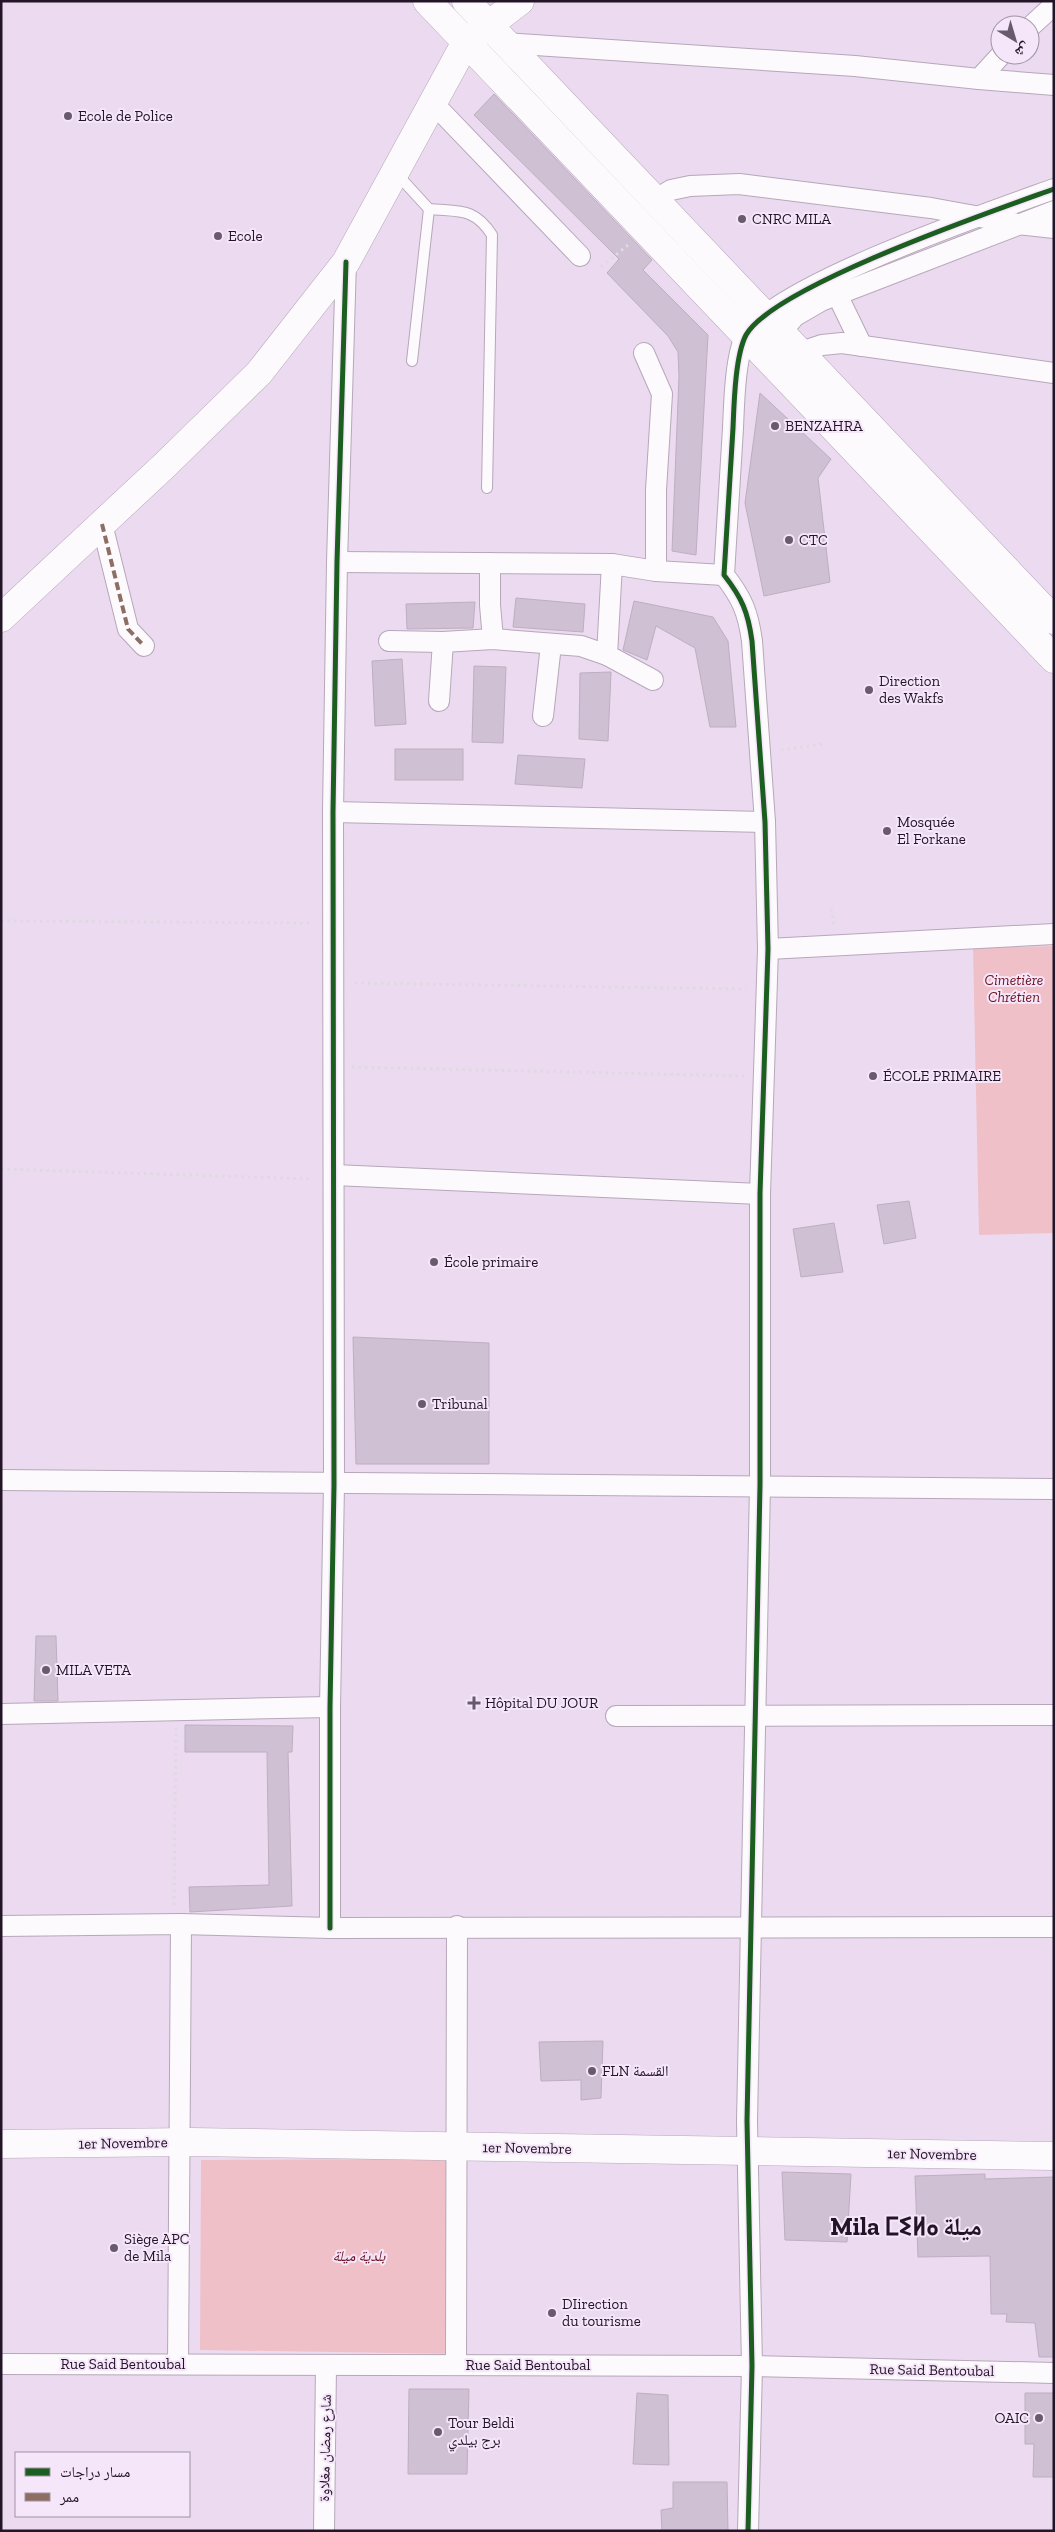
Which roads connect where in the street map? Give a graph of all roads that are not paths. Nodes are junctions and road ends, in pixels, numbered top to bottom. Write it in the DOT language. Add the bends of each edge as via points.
graph roads {
  1 [pos="427,1"];
  2 [pos="466,1"];
  3 [pos="520,1"];
  4 [pos="1054,5"];
  5 [pos="1040,18"];
  6 [pos="496,34"];
  7 [pos="466,42"];
  8 [pos="993,65"];
  9 [pos="980,79"];
  10 [pos="1054,86"];
  11 [pos="433,104"];
  12 [pos="395,172"];
  13 [pos="1054,190"];
  14 [pos="655,200"];
  15 [pos="429,209"];
  16 [pos="1054,211"];
  17 [pos="978,217"];
  18 [pos="1018,224"];
  19 [pos="1054,228"];
  20 [pos="580,256"];
  21 [pos="346,262"];
  22 [pos="833,286"];
  23 [pos="781,333"];
  24 [pos="754,344"];
  25 [pos="862,346"];
  26 [pos="644,353"];
  27 [pos="412,361"];
  28 [pos="1054,373"];
  29 [pos="487,488"];
  30 [pos="102,524"];
  31 [pos="337,562"];
  32 [pos="490,563"];
  33 [pos="612,564"];
  34 [pos="656,571"];
  35 [pos="724,576"];
  36 [pos="1,618"];
  37 [pos="1054,620"];
  38 [pos="493,639"];
  39 [pos="389,641"];
  40 [pos="443,642"];
  41 [pos="550,645"];
  42 [pos="144,646"];
  43 [pos="607,655"];
  44 [pos="1054,660"];
  45 [pos="653,680"];
  46 [pos="439,701"];
  47 [pos="543,716"];
  48 [pos="333,812"];
  49 [pos="765,822"];
  50 [pos="1054,934"];
  51 [pos="768,949"];
  52 [pos="334,1175"];
  53 [pos="760,1194"];
  54 [pos="1,1480"];
  55 [pos="334,1485"];
  56 [pos="760,1485"];
  57 [pos="1054,1489"];
  58 [pos="330,1707"];
  59 [pos="1,1714"];
  60 [pos="755,1715"];
  61 [pos="1054,1715"];
  62 [pos="616,1716"];
  63 [pos="177,1925"];
  64 [pos="1,1926"];
  65 [pos="457,1926"];
  66 [pos="751,1926"];
  67 [pos="1054,1927"];
  68 [pos="330,1928"];
  69 [pos="179,2142"];
  70 [pos="1,2144"];
  71 [pos="457,2146"];
  72 [pos="747,2151"];
  73 [pos="1054,2156"];
  74 [pos="1,2364"];
  75 [pos="178,2364"];
  76 [pos="326,2364"];
  77 [pos="456,2364"];
  78 [pos="752,2366"];
  79 [pos="1054,2372"];
  80 [pos="324,2531"];
  81 [pos="748,2531"];
  1 -- 7 [label="main road"];
  2 -- 6 [label="main road"];
  3 -- 6 [label="main road"];
  4 -- 5 [label="street"];
  6 -- 7 [label="main road"];
  6 -- 9 [label="street"];
  6 -- 14 [label="main road"];
  7 -- 11 [label="main road"];
  7 -- 24 [label="main road"];
  8 -- 9 [label="street"];
  9 -- 10 [label="street"];
  11 -- 12 [label="main road"];
  11 -- 20 [label="street"];
  12 -- 15 [label="lane"];
  12 -- 21 [label="main road"];
  13 -- 17 [label="street"];
  14 -- 17 [label="street" via="671,190 690,186 739,184"];
  14 -- 23 [label="main road"];
  15 -- 27 [label="lane"];
  15 -- 29 [label="lane" via="473,214 492,235"];
  16 -- 18 [label="street"];
  17 -- 18 [label="street"];
  17 -- 22 [label="street"];
  18 -- 19 [label="street"];
  18 -- 22 [label="street"];
  21 -- 30 [label="main road" via="259,373"];
  21 -- 31 [label="street"];
  22 -- 23 [label="street"];
  22 -- 25 [label="street"];
  23 -- 24 [label="street"];
  23 -- 25 [label="street" via="822,345"];
  23 -- 37 [label="main road"];
  24 -- 35 [label="street" via="736,375"];
  24 -- 44 [label="main road"];
  25 -- 28 [label="street"];
  26 -- 34 [label="street" via="662,394 656,490"];
  30 -- 36 [label="main road"];
  30 -- 42 [label="street" via="128,629"];
  31 -- 32 [label="street"];
  31 -- 48 [label="street"];
  32 -- 33 [label="street"];
  32 -- 38 [label="street"];
  33 -- 34 [label="street"];
  33 -- 43 [label="street"];
  34 -- 35 [label="street"];
  35 -- 49 [label="street" via="740,595 749,619"];
  38 -- 40 [label="street"];
  38 -- 41 [label="street"];
  39 -- 40 [label="street"];
  40 -- 46 [label="street"];
  41 -- 43 [label="street" via="581,646"];
  41 -- 47 [label="street"];
  43 -- 45 [label="street"];
  48 -- 49 [label="street"];
  48 -- 52 [label="street"];
  49 -- 51 [label="street"];
  50 -- 51 [label="street"];
  51 -- 53 [label="street"];
  52 -- 53 [label="street"];
  52 -- 55 [label="street"];
  53 -- 56 [label="street"];
  54 -- 55 [label="street"];
  55 -- 56 [label="street"];
  55 -- 58 [label="street"];
  56 -- 57 [label="street"];
  56 -- 60 [label="street"];
  58 -- 59 [label="street"];
  58 -- 68 [label="street"];
  60 -- 61 [label="street"];
  60 -- 62 [label="street"];
  60 -- 66 [label="street"];
  63 -- 64 [label="street"];
  63 -- 68 [label="street"];
  63 -- 69 [label="street"];
  65 -- 66 [label="street"];
  65 -- 68 [label="street"];
  65 -- 71 [label="street"];
  66 -- 67 [label="street"];
  66 -- 72 [label="street"];
  69 -- 70 [label="main road, 1er Novembre"];
  69 -- 71 [label="main road, 1er Novembre"];
  69 -- 75 [label="street"];
  71 -- 72 [label="main road, 1er Novembre"];
  71 -- 77 [label="street"];
  72 -- 73 [label="main road, 1er Novembre"];
  72 -- 78 [label="street"];
  74 -- 75 [label="street, Rue Said Bentoubal"];
  75 -- 76 [label="street, Rue Said Bentoubal"];
  76 -- 77 [label="street, Rue Said Bentoubal"];
  76 -- 80 [label="street, شارع رمضان مغلاوة"];
  77 -- 78 [label="street, Rue Said Bentoubal"];
  78 -- 79 [label="street, Rue Said Bentoubal"];
  78 -- 81 [label="street"];
}
